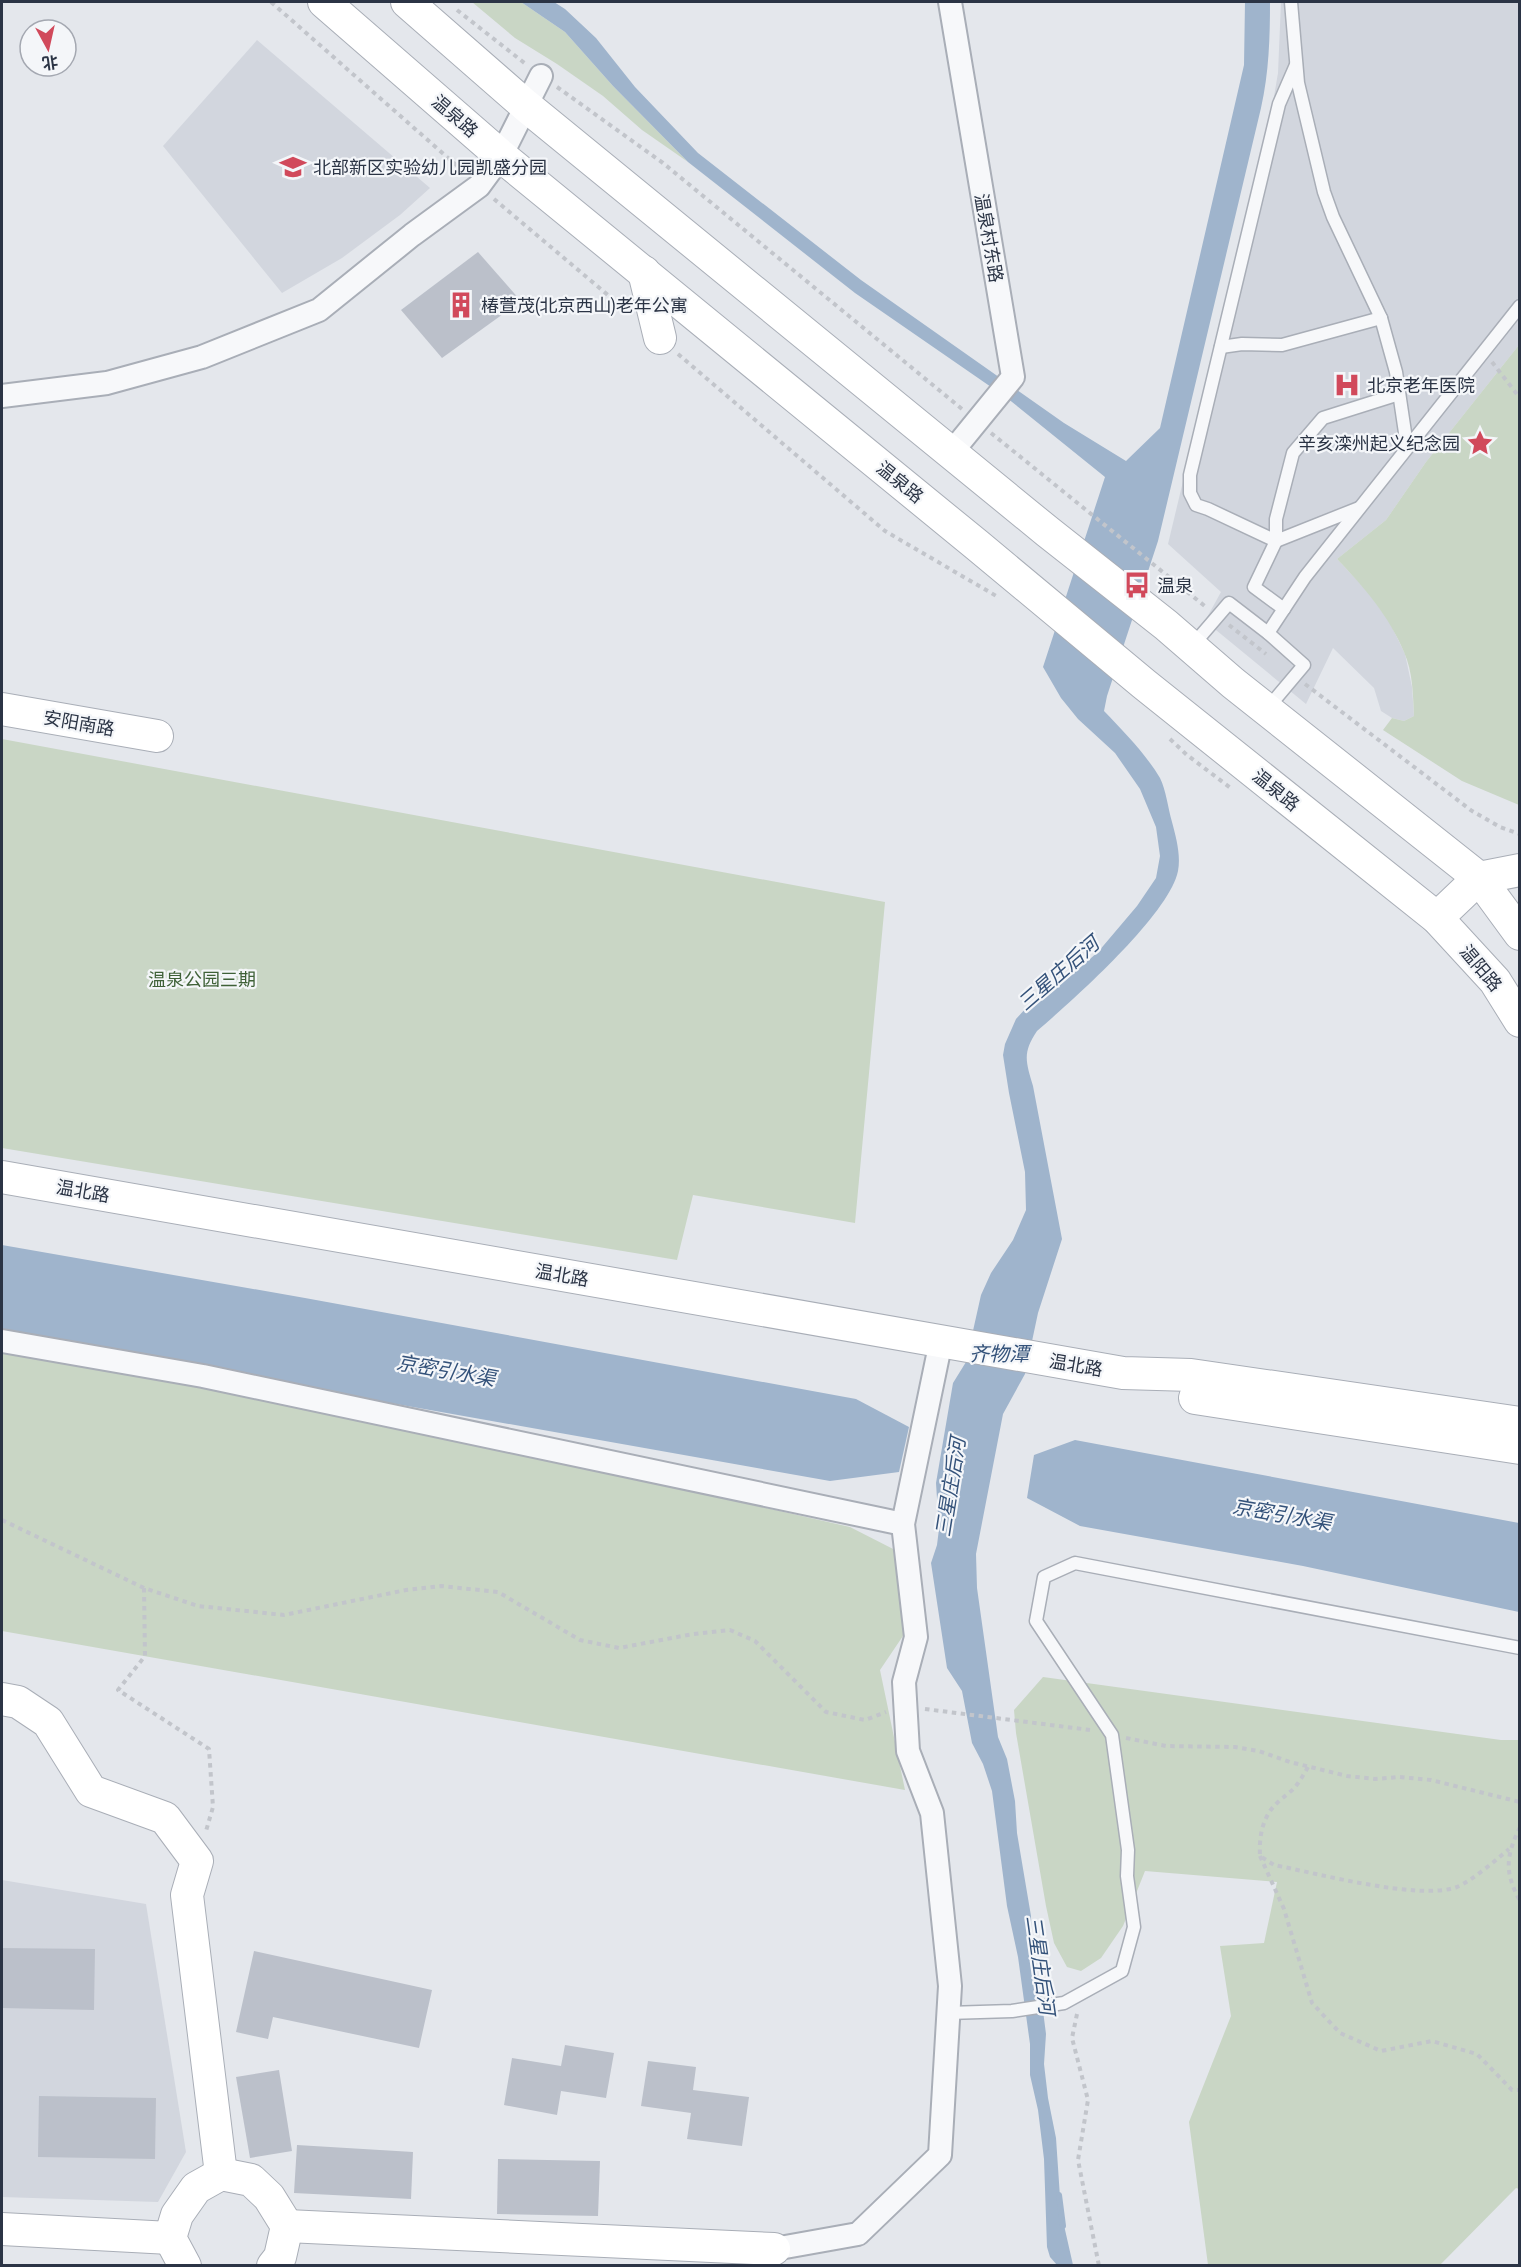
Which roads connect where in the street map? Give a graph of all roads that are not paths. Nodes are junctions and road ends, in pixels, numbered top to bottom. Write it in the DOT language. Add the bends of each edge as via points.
graph roads {
  1 [pos="324,2"];
  2 [pos="407,2"];
  3 [pos="950,2"];
  4 [pos="1291,2"];
  5 [pos="1296,65"];
  6 [pos="541,76"];
  7 [pos="525,105"];
  8 [pos="501,156"];
  9 [pos="644,272"];
  10 [pos="1520,306"];
  11 [pos="1381,318"];
  12 [pos="660,338"];
  13 [pos="1221,347"];
  14 [pos="1399,394"];
  15 [pos="2,396"];
  16 [pos="1407,446"];
  17 [pos="951,453"];
  18 [pos="1359,508"];
  19 [pos="1276,541"];
  20 [pos="1284,609"];
  21 [pos="1268,633"];
  22 [pos="1192,646"];
  23 [pos="1267,708"];
  24 [pos="2,709"];
  25 [pos="157,736"];
  26 [pos="1520,870"];
  27 [pos="1479,878"];
  28 [pos="1437,918"];
  29 [pos="1520,934"];
  30 [pos="1520,1021"];
  31 [pos="2,1177"];
  32 [pos="2,1341"];
  33 [pos="953,1343"];
  34 [pos="1123,1373"];
  35 [pos="1520,1423"];
  36 [pos="1520,1448"];
  37 [pos="903,1524"];
  38 [pos="1520,1648"];
  39 [pos="2,1699"];
  40 [pos="948,2013"];
  41 [pos="221,2174"];
  42 [pos="287,2226"];
  43 [pos="2,2229"];
  44 [pos="170,2238"];
  45 [pos="774,2249"];
  46 [pos="185,2265"];
  47 [pos="273,2265"];
  1 -- 8 [label="main road, 温泉路"];
  2 -- 7 [label="main road"];
  3 -- 17 [label="street, 温泉村东路" via="1013,377"];
  4 -- 5 [label="lane"];
  5 -- 11 [label="lane" via="1324,192"];
  5 -- 13 [label="lane" via="1279,104"];
  6 -- 7 [label="street"];
  7 -- 8 [label="street"];
  7 -- 17 [label="main road"];
  8 -- 9 [label="main road, 温泉路"];
  8 -- 15 [label="street" via="479,186 318,310 202,357 118,381"];
  9 -- 12 [label="main road"];
  9 -- 28 [label="main road, 温泉路" via="1144,684"];
  10 -- 16 [label="lane"];
  11 -- 13 [label="lane" via="1282,345"];
  11 -- 14 [label="lane"];
  13 -- 19 [label="lane" via="1190,475 1190,493 1196,505"];
  14 -- 16 [label="lane"];
  14 -- 19 [label="lane" via="1323,418 1293,453 1276,519"];
  16 -- 18 [label="lane"];
  17 -- 22 [label="main road"];
  18 -- 19 [label="lane"];
  18 -- 20 [label="lane"];
  19 -- 20 [label="lane" via="1254,587"];
  20 -- 21 [label="lane"];
  21 -- 22 [label="lane" via="1229,603"];
  21 -- 23 [label="lane" via="1304,665"];
  22 -- 23 [label="main road"];
  23 -- 27 [label="main road"];
  24 -- 25 [label="main road, 安阳南路"];
  26 -- 27 [label="main road"];
  27 -- 28 [label="main road"];
  27 -- 29 [label="main road"];
  28 -- 30 [label="main road, 温阳路" via="1495,981"];
  31 -- 33 [label="main road, 温北路"];
  32 -- 37 [label="street" via="203,1376"];
  33 -- 34 [label="main road, 温北路"];
  33 -- 37 [label="street"];
  34 -- 35 [label="main road, 温北路" via="1191,1375"];
  34 -- 36 [label="main road, 温北路" via="1188,1396"];
  37 -- 40 [label="street" via="916,1637 904,1682 908,1751 932,1813 950,1986"];
  38 -- 40 [label="lane" via="1075,1563 1044,1577 1036,1622 1112,1735 1134,1927 1122,1971 1064,2003 1012,2011"];
  39 -- 41 [label="main road" via="18,1702 48,1722 91,1791 165,1818 197,1861 187,1895"];
  40 -- 45 [label="street" via="940,2155 858,2234"];
  41 -- 42 [label="main road" via="251,2180 269,2198"];
  41 -- 44 [label="main road" via="196,2188 177,2215"];
  42 -- 45 [label="main road"];
  42 -- 47 [label="main road" via="280,2257"];
  43 -- 44 [label="main road"];
  44 -- 46 [label="main road"];
}
